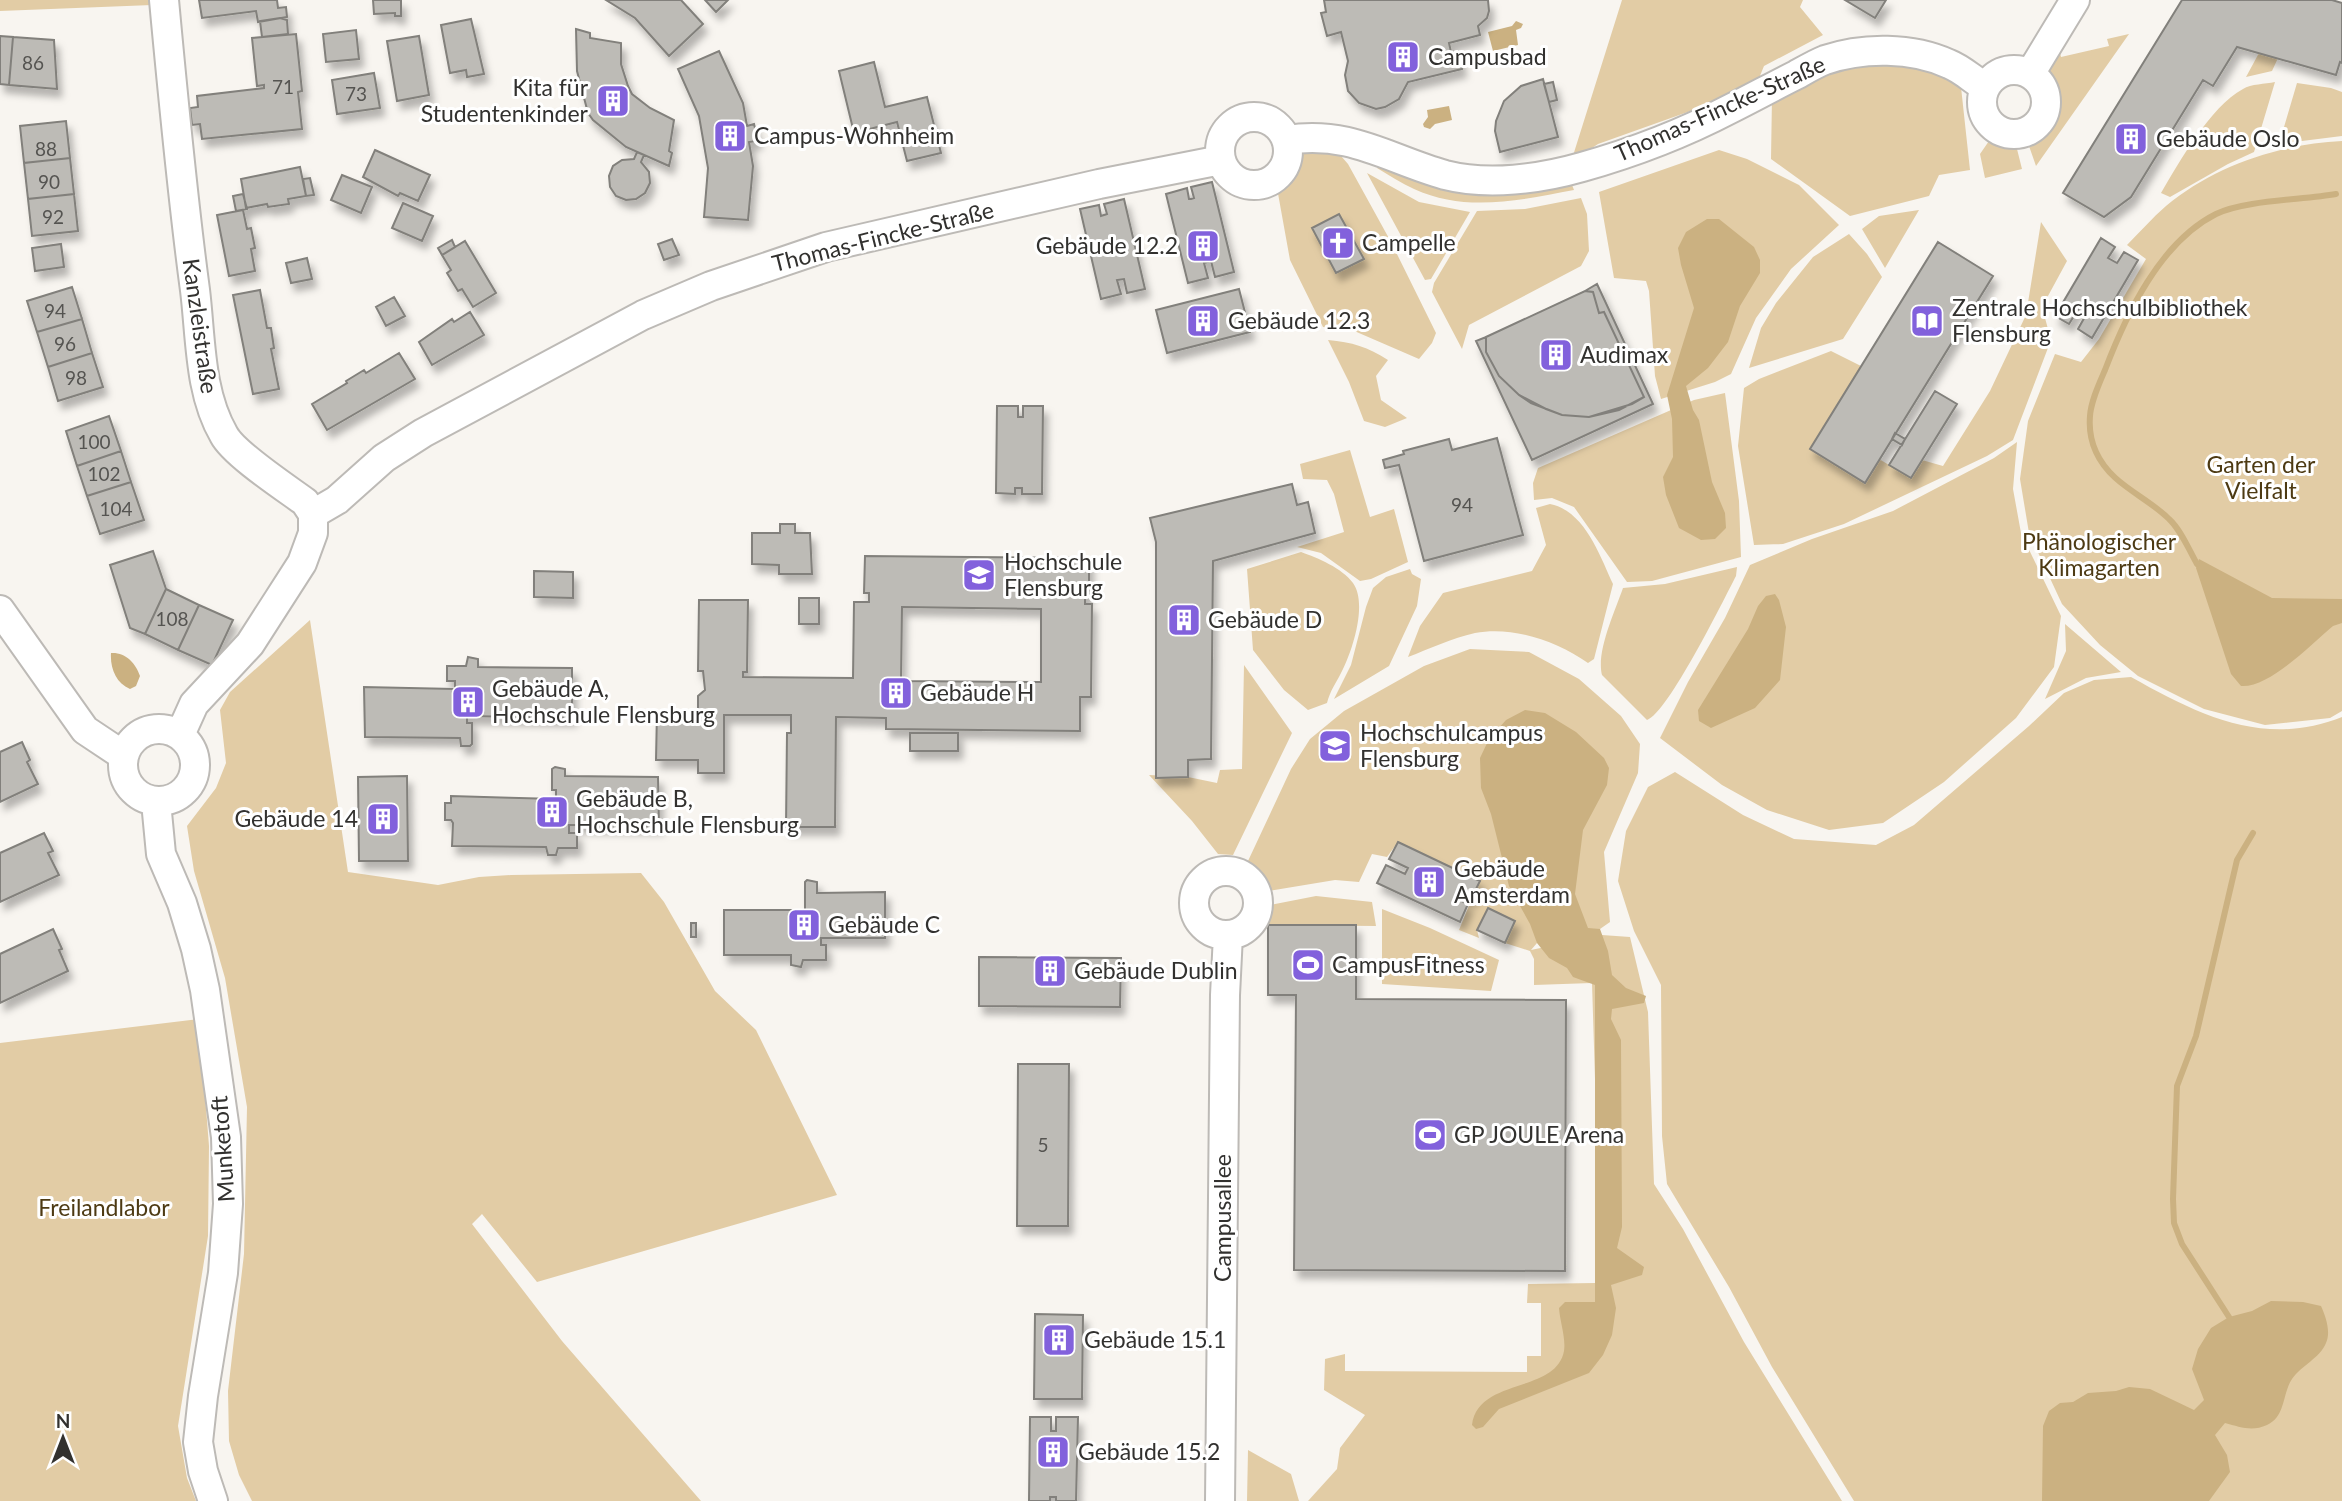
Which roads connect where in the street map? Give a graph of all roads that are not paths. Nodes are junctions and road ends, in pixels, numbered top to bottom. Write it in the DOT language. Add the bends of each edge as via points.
graph roads {
  1 [pos="164,0"];
  2 [pos="2075,0"];
  3 [pos="2030,74"];
  4 [pos="1985,87"];
  5 [pos="1287,140"];
  6 [pos="1221,160"];
  7 [pos="313,514"];
  8 [pos="0,610"];
  9 [pos="180,735"];
  10 [pos="124,756"];
  11 [pos="156,802"];
  12 [pos="1228,935"];
  13 [pos="213,1501"];
  14 [pos="1220,1501"];
  1 -- 7 [label="street, Kanzleistraße" via="189,253 205,382 213,411 235,449 305,502"];
  2 -- 3 [label="street"];
  3 -- 4 [label="street" via="2008,70"];
  3 -- 4 [label="street" via="2046,94 2046,106 2033,129 2022,134 2000,132 1986,120 1981,98"];
  4 -- 5 [label="street, Thomas-Fincke-Straße" via="1950,64 1909,52 1863,51 1824,60 1727,111 1632,150 1583,167 1496,180 1450,176 1350,142 1305,137"];
  5 -- 6 [label="street" via="1266,118 1244,118 1225,132"];
  5 -- 6 [label="street" via="1289,155 1284,167 1261,184 1237,180"];
  6 -- 7 [label="street, Thomas-Fincke-Straße" via="826,247 710,286 643,315 423,433"];
  7 -- 9 [label="street" via="313,533 302,563 250,644 194,704"];
  8 -- 10 [label="street" via="85,730"];
  9 -- 10 [label="street" via="169,730 146,731 128,746"];
  9 -- 11 [label="street" via="195,756 192,781 174,798"];
  10 -- 11 [label="street" via="123,768 131,788"];
  11 -- 13 [label="street, Munketoft" via="161,854 182,903 205,990 226,1137 223,1273 198,1443"];
  12 -- 14 [label="street, Campusallee"];
}
